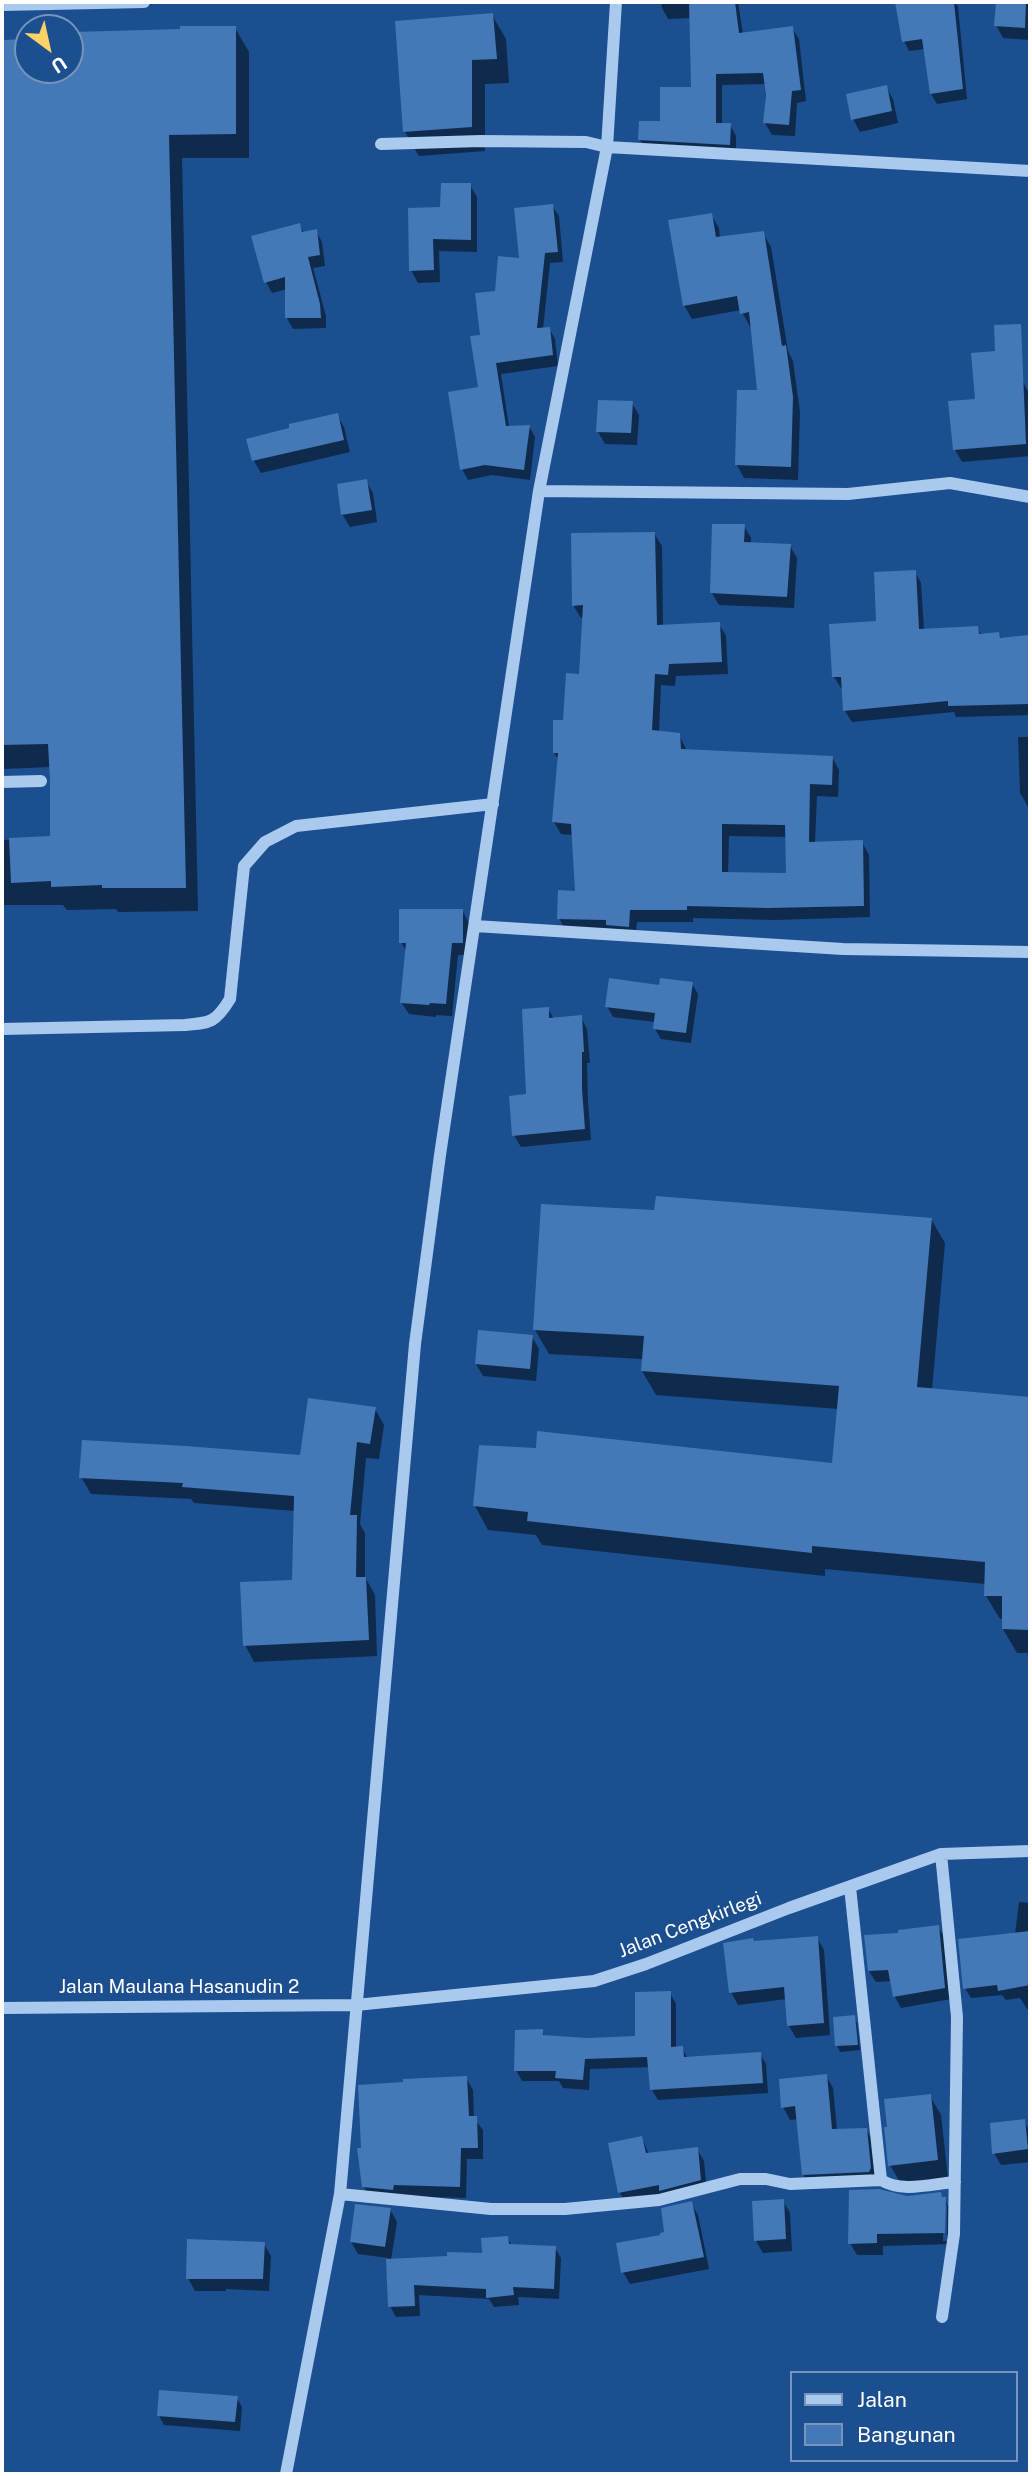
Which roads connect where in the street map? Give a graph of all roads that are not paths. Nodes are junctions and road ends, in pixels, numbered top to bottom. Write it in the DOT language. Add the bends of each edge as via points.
graph roads {
  1 [pos="144,2"];
  2 [pos="616,2"];
  3 [pos="2,5"];
  4 [pos="381,144"];
  5 [pos="607,147"];
  6 [pos="1030,171"];
  7 [pos="539,491"];
  8 [pos="1030,497"];
  9 [pos="41,781"];
  10 [pos="2,782"];
  11 [pos="493,804"];
  12 [pos="475,926"];
  13 [pos="1030,952"];
  14 [pos="2,1029"];
  15 [pos="1030,1851"];
  16 [pos="940,1854"];
  17 [pos="850,1887"];
  18 [pos="356,2005"];
  19 [pos="2,2008"];
  20 [pos="881,2180"];
  21 [pos="955,2182"];
  22 [pos="340,2194"];
  23 [pos="942,2317"];
  24 [pos="286,2474"];
  1 -- 3 [label="street"];
  2 -- 5 [label="street"];
  4 -- 5 [label="street" via="586,142"];
  5 -- 6 [label="street"];
  5 -- 7 [label="street"];
  7 -- 8 [label="street" via="848,494 950,482"];
  7 -- 11 [label="street"];
  9 -- 10 [label="street"];
  11 -- 12 [label="street"];
  11 -- 14 [label="street" via="296,826 265,842 244,866 230,999 211,1023"];
  12 -- 13 [label="street" via="843,949"];
  12 -- 18 [label="street" via="415,1344"];
  15 -- 16 [label="street, Jalan Cengkirlegi"];
  16 -- 17 [label="street, Jalan Cengkirlegi"];
  16 -- 21 [label="street" via="957,2017"];
  17 -- 18 [label="street, Jalan Cengkirlegi" via="594,1981"];
  17 -- 20 [label="street"];
  18 -- 19 [label="street, Jalan Maulana Hasanudin 2"];
  18 -- 22 [label="street"];
  20 -- 21 [label="street" via="901,2187"];
  20 -- 22 [label="street" via="790,2184 740,2179 659,2200 565,2209 491,2209"];
  21 -- 23 [label="street" via="954,2234"];
  22 -- 24 [label="street"];
}
